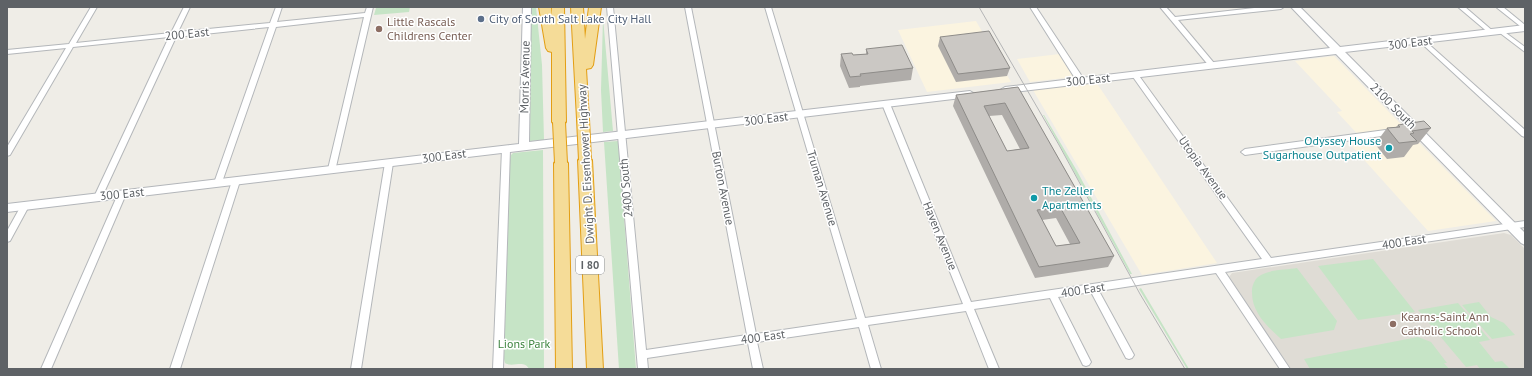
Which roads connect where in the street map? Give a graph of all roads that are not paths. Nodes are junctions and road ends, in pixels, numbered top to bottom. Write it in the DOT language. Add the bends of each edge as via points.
graph roads {
  1 [pos="94,7"];
  2 [pos="187,7"];
  3 [pos="279,7"];
  4 [pos="370,7"];
  5 [pos="527,7"];
  6 [pos="545,7"];
  7 [pos="558,7"];
  8 [pos="578,7"];
  9 [pos="595,7"];
  10 [pos="610,7"];
  11 [pos="688,7"];
  12 [pos="768,7"];
  13 [pos="1033,7"];
  14 [pos="1164,7"];
  15 [pos="1281,7"];
  16 [pos="1295,7"];
  17 [pos="1461,7"];
  18 [pos="1499,7"];
  19 [pos="368,15"];
  20 [pos="1173,19"];
  21 [pos="273,25"];
  22 [pos="1525,28"];
  23 [pos="1502,32"];
  24 [pos="1492,33"];
  25 [pos="174,35"];
  26 [pos="1422,41"];
  27 [pos="72,45"];
  28 [pos="1525,50"];
  29 [pos="1338,51"];
  30 [pos="7,52"];
  31 [pos="1212,66"];
  32 [pos="1136,75"];
  33 [pos="1081,81"];
  34 [pos="583,91"];
  35 [pos="993,91"];
  36 [pos="559,92"];
  37 [pos="979,93"];
  38 [pos="886,104"];
  39 [pos="800,115"];
  40 [pos="711,125"];
  41 [pos="1409,130"];
  42 [pos="1525,134"];
  43 [pos="621,136"];
  44 [pos="524,147"];
  45 [pos="506,149"];
  46 [pos="1245,152"];
  47 [pos="7,153"];
  48 [pos="389,163"];
  49 [pos="332,169"];
  50 [pos="236,181"];
  51 [pos="218,183"];
  52 [pos="122,194"];
  53 [pos="98,197"];
  54 [pos="25,206"];
  55 [pos="7,208"];
  56 [pos="1525,224"];
  57 [pos="1511,226"];
  58 [pos="7,239"];
  59 [pos="1525,240"];
  60 [pos="1269,262"];
  61 [pos="1219,270"];
  62 [pos="1093,288"];
  63 [pos="1053,295"];
  64 [pos="969,307"];
  65 [pos="862,322"];
  66 [pos="752,338"];
  67 [pos="641,355"];
  68 [pos="1129,355"];
  69 [pos="1086,362"];
  70 [pos="46,369"];
  71 [pos="174,369"];
  72 [pos="356,369"];
  73 [pos="498,369"];
  74 [pos="564,369"];
  75 [pos="595,369"];
  76 [pos="643,369"];
  77 [pos="758,369"];
  78 [pos="876,369"];
  79 [pos="994,369"];
  80 [pos="1285,369"];
  1 -- 27 [label="street"];
  2 -- 25 [label="street"];
  3 -- 21 [label="street"];
  4 -- 19 [label="street"];
  5 -- 44 [label="street, Morris Avenue"];
  6 -- 36 [label="highway"];
  7 -- 36 [label="highway, Dwight D. Eisenhower Highway / I 80"];
  8 -- 34 [label="highway, Dwight D. Eisenhower Highway / I 80"];
  9 -- 34 [label="highway"];
  10 -- 43 [label="street, 2400 South"];
  11 -- 40 [label="street, Burton Avenue"];
  12 -- 39 [label="street, Truman Avenue"];
  13 -- 33 [label="street"];
  14 -- 20 [label="street"];
  15 -- 20 [label="street"];
  16 -- 29 [label="street, 2100 South"];
  17 -- 24 [label="street"];
  18 -- 22 [label="street"];
  19 -- 21 [label="street, 200 East"];
  19 -- 49 [label="street"];
  20 -- 31 [label="street"];
  21 -- 25 [label="street, 200 East"];
  21 -- 51 [label="street"];
  22 -- 23 [label="street, 300 East"];
  23 -- 24 [label="street, 300 East"];
  23 -- 28 [label="street"];
  24 -- 26 [label="street, 300 East"];
  25 -- 27 [label="street, 200 East"];
  25 -- 53 [label="street"];
  26 -- 29 [label="street, 300 East"];
  26 -- 42 [label="street"];
  27 -- 30 [label="street, 200 East"];
  27 -- 47 [label="street"];
  29 -- 31 [label="street, 300 East"];
  29 -- 41 [label="street, 2100 South"];
  31 -- 32 [label="street, 300 East"];
  32 -- 33 [label="street, 300 East"];
  32 -- 60 [label="street, Utopia Avenue"];
  33 -- 35 [label="street, 300 East"];
  34 -- 75 [label="highway, Dwight D. Eisenhower Highway / I 80, bridge"];
  36 -- 74 [label="highway, Dwight D. Eisenhower Highway / I 80, bridge"];
  37 -- 38 [label="street, 300 East"];
  38 -- 39 [label="street, 300 East"];
  38 -- 64 [label="street, Haven Avenue"];
  39 -- 40 [label="street, 300 East"];
  39 -- 65 [label="street, Truman Avenue"];
  40 -- 43 [label="street, 300 East"];
  40 -- 66 [label="street, Burton Avenue"];
  41 -- 46 [label="street"];
  41 -- 57 [label="street, 2100 South"];
  43 -- 44 [label="street, 300 East"];
  43 -- 67 [label="street, 2400 South"];
  44 -- 45 [label="street, 300 East"];
  45 -- 48 [label="street, 300 East"];
  45 -- 73 [label="street"];
  48 -- 49 [label="street, 300 East"];
  48 -- 72 [label="street"];
  49 -- 50 [label="street, 300 East"];
  50 -- 51 [label="street, 300 East"];
  50 -- 71 [label="street"];
  51 -- 52 [label="street, 300 East"];
  52 -- 53 [label="street, 300 East"];
  52 -- 70 [label="street"];
  53 -- 54 [label="street, 300 East"];
  54 -- 55 [label="street, 300 East"];
  54 -- 58 [label="street"];
  56 -- 57 [label="street, 400 East"];
  57 -- 59 [label="street, 2100 South"];
  57 -- 60 [label="street, 400 East"];
  60 -- 61 [label="street, 400 East"];
  61 -- 62 [label="street, 400 East"];
  61 -- 80 [label="street"];
  62 -- 63 [label="street, 400 East"];
  62 -- 68 [label="street"];
  63 -- 64 [label="street, 400 East"];
  63 -- 69 [label="street"];
  64 -- 65 [label="street, 400 East"];
  64 -- 79 [label="street, Haven Avenue"];
  65 -- 66 [label="street, 400 East"];
  65 -- 78 [label="street, Truman Avenue"];
  66 -- 67 [label="street, 400 East"];
  66 -- 77 [label="street, Burton Avenue"];
  67 -- 76 [label="street, 2400 South"];
}
